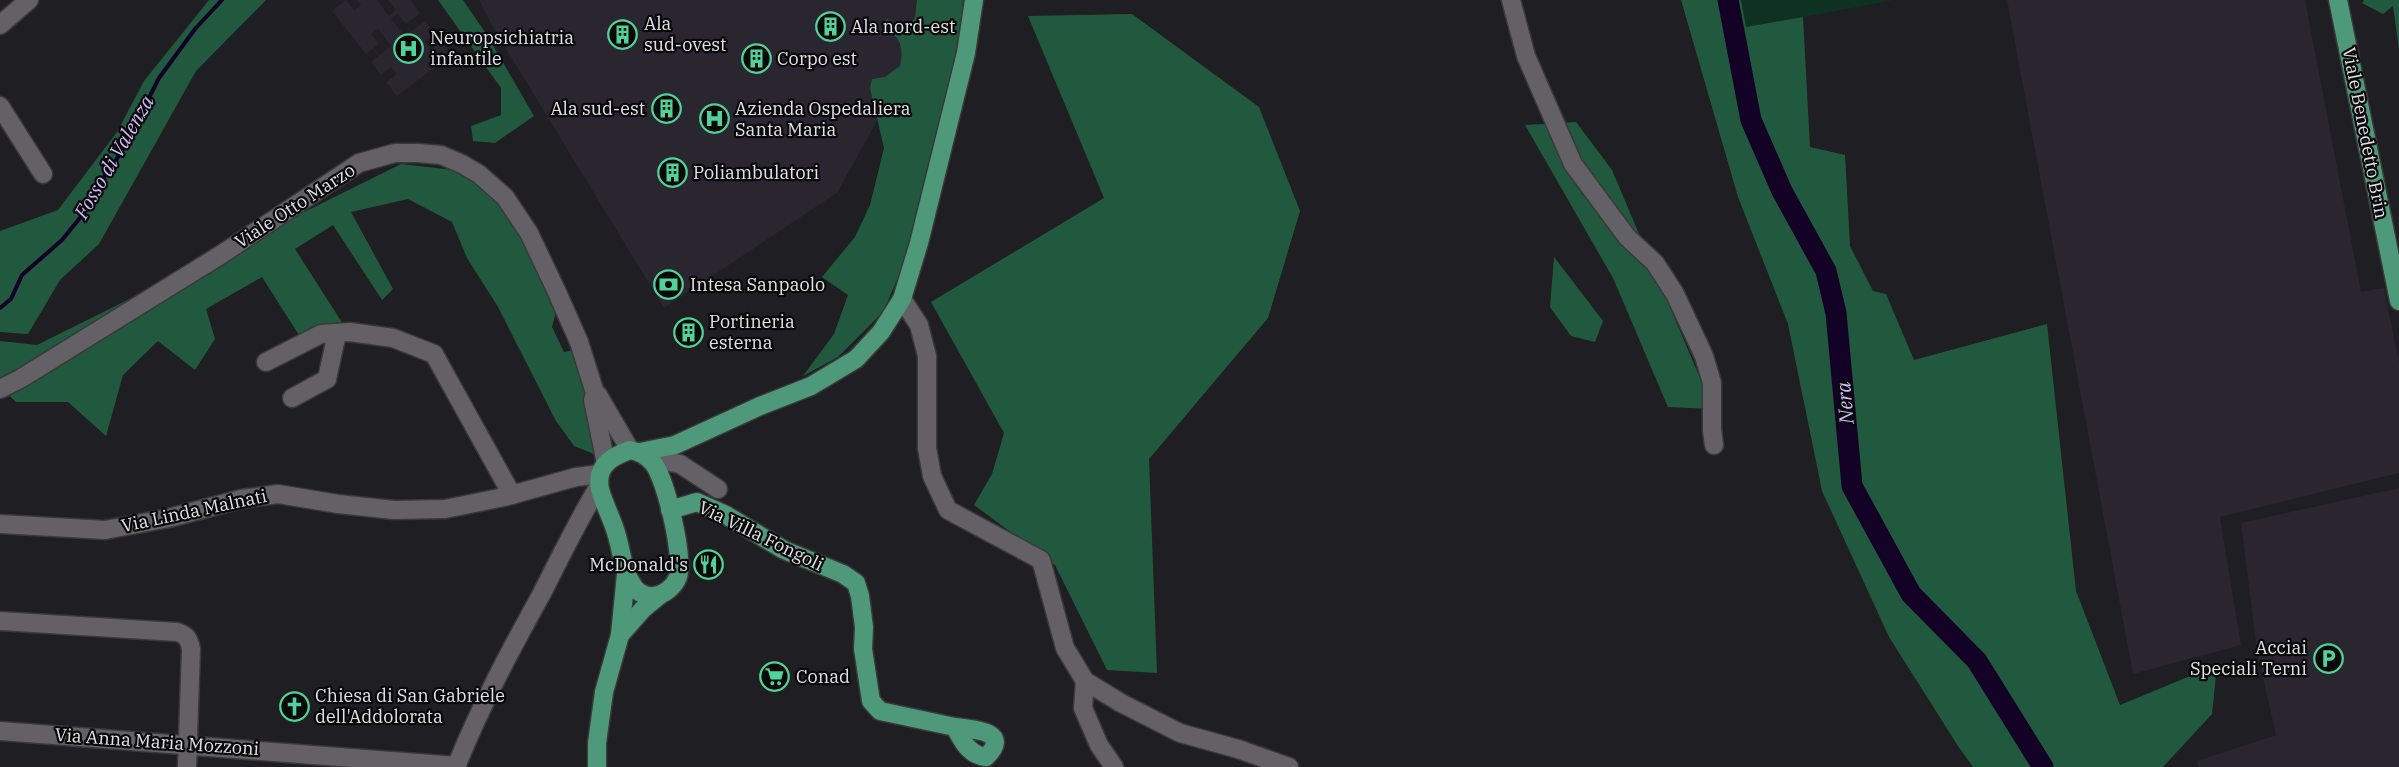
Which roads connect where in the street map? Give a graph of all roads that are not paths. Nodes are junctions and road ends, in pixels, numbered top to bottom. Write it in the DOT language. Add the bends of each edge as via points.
graph roads {
  1 [pos="28,0"];
  2 [pos="974,0"];
  3 [pos="1511,0"];
  4 [pos="2338,0"];
  5 [pos="0,25"];
  6 [pos="0,106"];
  7 [pos="43,174"];
  8 [pos="2397,279"];
  9 [pos="902,299"];
  10 [pos="2399,301"];
  11 [pos="338,333"];
  12 [pos="266,362"];
  13 [pos="0,389"];
  14 [pos="596,393"];
  15 [pos="292,398"];
  16 [pos="675,445"];
  17 [pos="1714,445"];
  18 [pos="635,451"];
  19 [pos="662,466"];
  20 [pos="602,475"];
  21 [pos="718,489"];
  22 [pos="512,495"];
  23 [pos="670,510"];
  24 [pos="611,517"];
  25 [pos="0,524"];
  26 [pos="572,530"];
  27 [pos="626,574"];
  28 [pos="660,595"];
  29 [pos="0,621"];
  30 [pos="620,635"];
  31 [pos="1085,681"];
  32 [pos="955,727"];
  33 [pos="0,730"];
  34 [pos="187,744"];
  35 [pos="457,766"];
  36 [pos="187,767"];
  37 [pos="597,767"];
  38 [pos="1114,767"];
  39 [pos="1289,767"];
  1 -- 5 [label="street"];
  2 -- 9 [label="main road" via="966,53"];
  3 -- 17 [label="street" via="1526,57 1573,164 1627,237 1655,263 1675,294 1704,356 1712,383"];
  4 -- 8 [label="main road, Viale Benedetto Brin"];
  6 -- 7 [label="street"];
  8 -- 10 [label="main road, Viale Benedetto Brin"];
  9 -- 16 [label="main road" via="881,332 856,359 811,386"];
  9 -- 31 [label="street" via="919,324 927,356 927,448 933,476 948,510 1041,560 1065,648"];
  11 -- 12 [label="street" via="321,334"];
  11 -- 15 [label="street" via="327,379"];
  11 -- 22 [label="street" via="393,338 434,354"];
  13 -- 14 [label="street, Viale Otto Marzo" via="202,266 359,163 395,153 418,153 441,155 462,164 505,197 529,233 556,290"];
  14 -- 18 [label="street, Viale Otto Marzo"];
  14 -- 20 [label="street, Viale Otto Marzo" via="593,400"];
  16 -- 18 [label="main road"];
  16 -- 19 [label="main road"];
  18 -- 19 [label="main road"];
  18 -- 20 [label="main road" via="620,454"];
  19 -- 21 [label="street" via="680,464"];
  19 -- 23 [label="main road"];
  20 -- 22 [label="street, Via Linda Malnati" via="576,477"];
  20 -- 24 [label="main road"];
  20 -- 26 [label="street"];
  22 -- 25 [label="street, Via Linda Malnati" via="445,509 394,510 278,494 105,530"];
  23 -- 28 [label="main road" via="678,549 678,576 673,586"];
  23 -- 32 [label="main road, Via Villa Fongoli" via="697,502 784,550 856,583 871,701 879,711"];
  24 -- 26 [label="street" via="596,518"];
  24 -- 27 [label="main road"];
  26 -- 35 [label="street" via="502,665"];
  27 -- 28 [label="main road" via="635,590 650,597"];
  27 -- 30 [label="main road"];
  28 -- 30 [label="main road"];
  29 -- 34 [label="street" via="183,634 191,649"];
  30 -- 37 [label="main road" via="604,692"];
  31 -- 38 [label="street" via="1083,708 1099,745"];
  31 -- 39 [label="street" via="1180,733"];
  33 -- 34 [label="street, Via Anna Maria Mozzoni"];
  34 -- 35 [label="street, Via Anna Maria Mozzoni"];
  34 -- 36 [label="street"];
}
